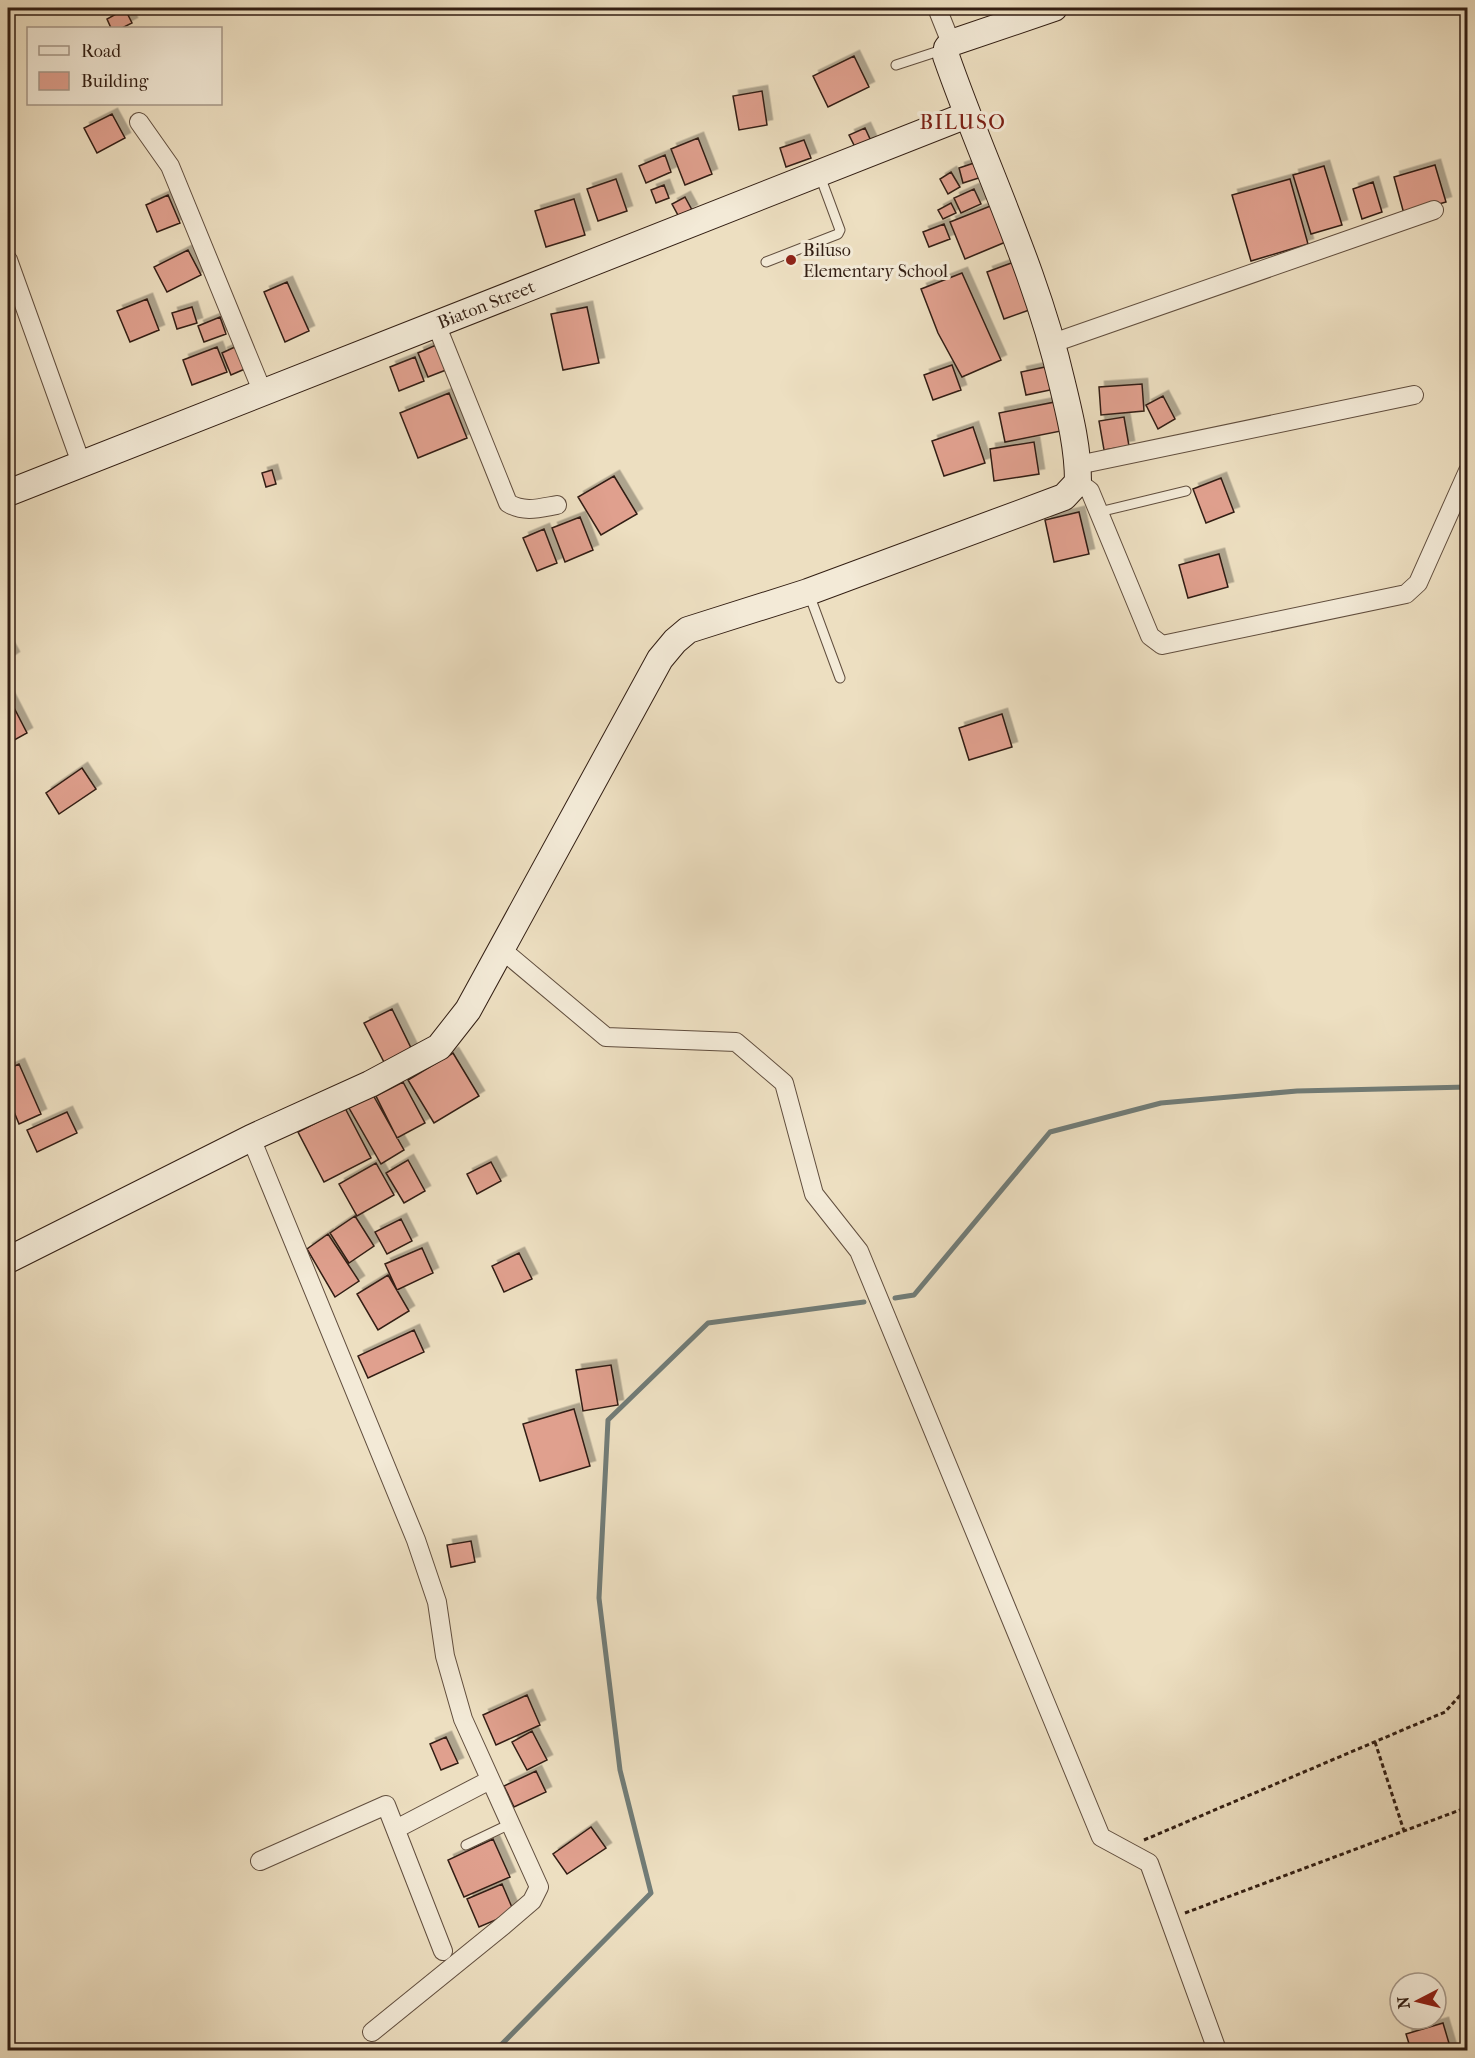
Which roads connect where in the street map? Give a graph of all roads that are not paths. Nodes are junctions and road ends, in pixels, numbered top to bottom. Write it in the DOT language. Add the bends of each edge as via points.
graph roads {
  1 [pos="937,8"];
  2 [pos="1054,8"];
  3 [pos="949,45"];
  4 [pos="896,65"];
  5 [pos="967,115"];
  6 [pos="139,122"];
  7 [pos="818,172"];
  8 [pos="1434,210"];
  9 [pos="8,260"];
  10 [pos="766,262"];
  11 [pos="436,324"];
  12 [pos="1053,343"];
  13 [pos="263,393"];
  14 [pos="1414,395"];
  15 [pos="81,463"];
  16 [pos="1467,471"];
  17 [pos="1078,473"];
  18 [pos="1186,491"];
  19 [pos="8,493"];
  20 [pos="557,505"];
  21 [pos="1099,512"];
  22 [pos="808,592"];
  23 [pos="840,678"];
  24 [pos="501,949"];
  25 [pos="251,1138"];
  26 [pos="8,1260"];
  27 [pos="490,1780"];
  28 [pos="510,1824"];
  29 [pos="396,1829"];
  30 [pos="465,1845"];
  31 [pos="260,1861"];
  32 [pos="443,1951"];
  33 [pos="372,2032"];
  34 [pos="1217,2050"];
  1 -- 3 [label="street"];
  2 -- 3 [label="street"];
  3 -- 4 [label="lane"];
  3 -- 5 [label="street" via="946,56"];
  5 -- 7 [label="street, Biaton Street"];
  5 -- 12 [label="street"];
  6 -- 13 [label="street" via="170,166"];
  7 -- 10 [label="lane" via="840,230 838,234"];
  7 -- 11 [label="street, Biaton Street"];
  8 -- 12 [label="street"];
  9 -- 15 [label="street"];
  11 -- 13 [label="street, Biaton Street"];
  11 -- 20 [label="street" via="508,503 530,509"];
  12 -- 17 [label="street" via="1076,440"];
  13 -- 15 [label="street, Biaton Street"];
  14 -- 17 [label="street"];
  15 -- 19 [label="street, Biaton Street"];
  16 -- 21 [label="street" via="1418,583 1406,594 1162,645 1150,636"];
  17 -- 21 [label="street"];
  17 -- 22 [label="street" via="1064,497"];
  18 -- 21 [label="lane"];
  22 -- 23 [label="lane"];
  22 -- 24 [label="street" via="688,630 675,641 660,659"];
  24 -- 25 [label="street" via="468,1010 439,1047 370,1084"];
  24 -- 34 [label="street" via="606,1037 736,1042 784,1083 814,1194 859,1251 1101,1837 1149,1863"];
  25 -- 26 [label="street"];
  25 -- 27 [label="street" via="416,1540 437,1602 445,1656 463,1719"];
  27 -- 28 [label="street"];
  27 -- 29 [label="street"];
  28 -- 30 [label="lane"];
  28 -- 33 [label="street" via="539,1887 532,1901"];
  29 -- 31 [label="street" via="386,1805"];
  29 -- 32 [label="street"];
}
